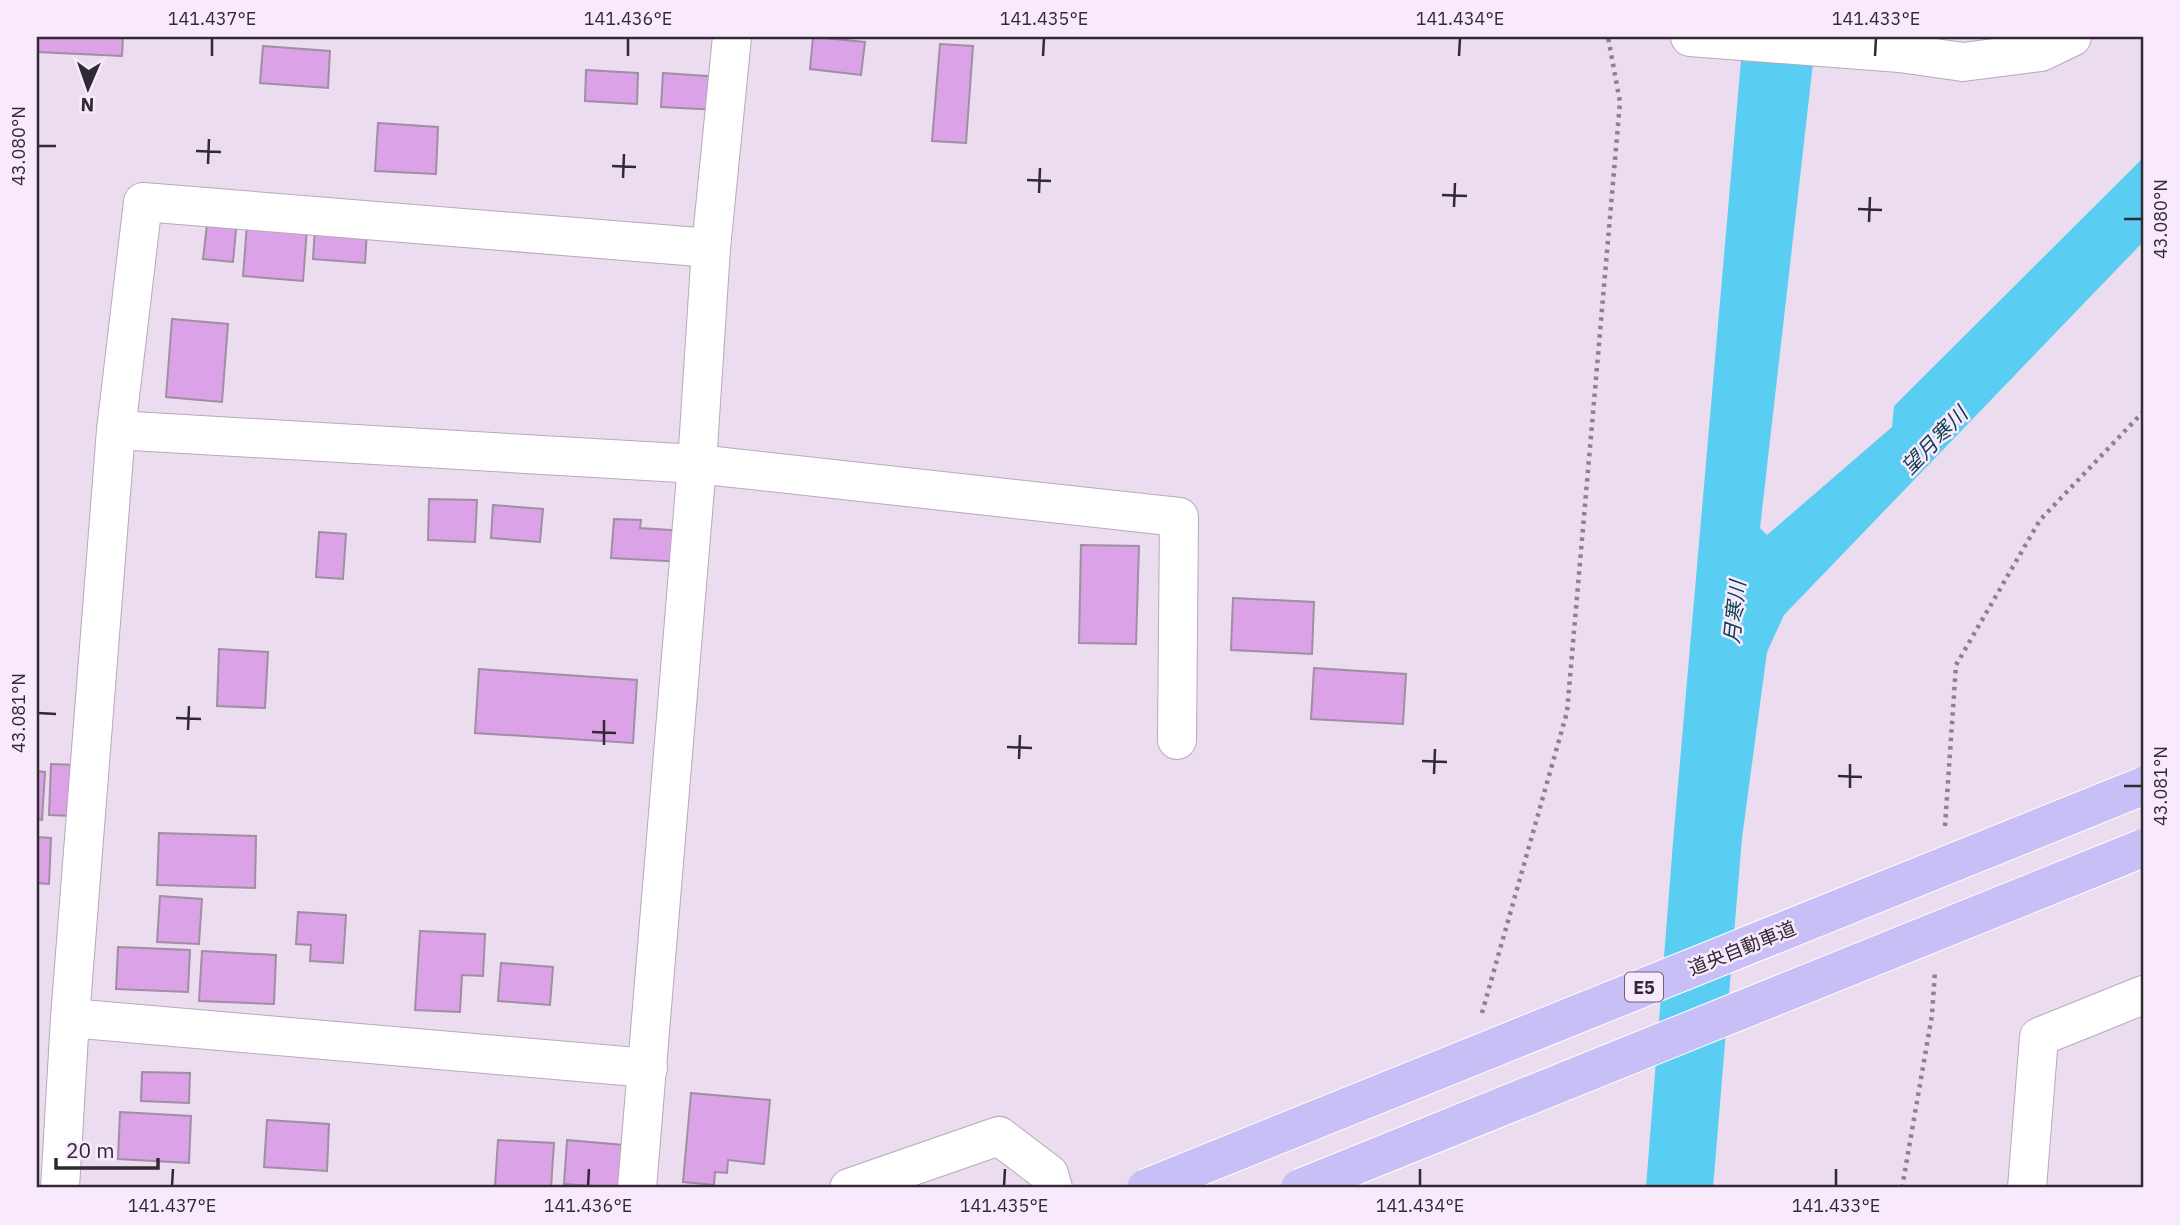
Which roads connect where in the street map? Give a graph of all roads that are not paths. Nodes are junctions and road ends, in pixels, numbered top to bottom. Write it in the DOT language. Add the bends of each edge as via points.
graph roads {
  1 [pos="732,37"];
  2 [pos="1690,37"];
  3 [pos="2072,37"];
  4 [pos="711,248"];
  5 [pos="116,430"];
  6 [pos="696,464"];
  7 [pos="1177,740"];
  8 [pos="2143,786"];
  9 [pos="2143,848"];
  10 [pos="2143,995"];
  11 [pos="70,1018"];
  12 [pos="648,1068"];
  13 [pos="61,1188"];
  14 [pos="637,1188"];
  15 [pos="849,1188"];
  16 [pos="1053,1188"];
  17 [pos="1146,1188"];
  18 [pos="1300,1188"];
  19 [pos="2027,1188"];
  1 -- 4 [label="street"];
  2 -- 3 [label="street" via="1963,62 2041,52"];
  4 -- 5 [label="street" via="143,201"];
  4 -- 6 [label="street"];
  5 -- 6 [label="street"];
  5 -- 11 [label="street"];
  6 -- 7 [label="street" via="1179,517"];
  6 -- 12 [label="street"];
  8 -- 17 [label="highway, 道央自動車道 / E5, bridge"];
  9 -- 18 [label="highway, bridge"];
  10 -- 19 [label="street" via="2039,1037"];
  11 -- 12 [label="street"];
  11 -- 13 [label="street"];
  12 -- 14 [label="street"];
  15 -- 16 [label="street" via="999,1136 1049,1174"];
}
